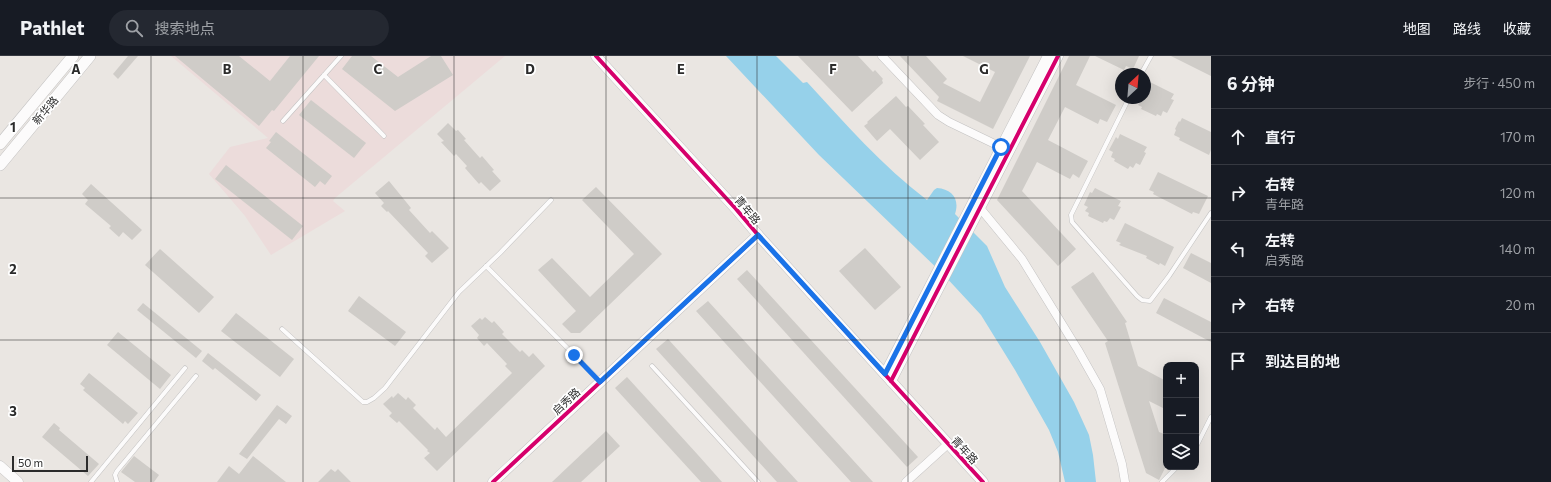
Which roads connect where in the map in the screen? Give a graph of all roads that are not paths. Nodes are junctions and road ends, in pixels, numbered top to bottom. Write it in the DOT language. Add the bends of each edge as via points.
graph roads {
  1 [pos="73,56"];
  2 [pos="90,56"];
  3 [pos="341,56"];
  4 [pos="596,56"];
  5 [pos="882,56"];
  6 [pos="1048,56"];
  7 [pos="1058,56"];
  8 [pos="1150,56"];
  9 [pos="1145,68"];
  10 [pos="324,75"];
  11 [pos="1127,104"];
  12 [pos="283,121"];
  13 [pos="384,136"];
  14 [pos="0,144"];
  15 [pos="1001,147"];
  16 [pos="0,165"];
  17 [pos="551,200"];
  18 [pos="980,208"];
  19 [pos="1211,213"];
  20 [pos="972,215"];
  21 [pos="758,235"];
  22 [pos="486,266"];
  23 [pos="282,329"];
  24 [pos="652,366"];
  25 [pos="185,368"];
  26 [pos="196,376"];
  27 [pos="888,378"];
  28 [pos="600,382"];
  29 [pos="1211,417"];
  30 [pos="1199,441"];
  31 [pos="948,444"];
  32 [pos="0,466"];
  33 [pos="1174,470"];
  34 [pos="18,482"];
  35 [pos="91,482"];
  36 [pos="117,482"];
  37 [pos="493,482"];
  38 [pos="758,482"];
  39 [pos="906,482"];
  40 [pos="983,482"];
  41 [pos="1125,482"];
  42 [pos="1162,482"];
  1 -- 14 [label="main road, 新华路"];
  2 -- 16 [label="main road, 新华路"];
  3 -- 10 [label="lane"];
  4 -- 21 [label="street, 青年路"];
  5 -- 15 [label="street" via="938,115"];
  6 -- 15 [label="street"];
  7 -- 18 [label="street"];
  8 -- 9 [label="lane"];
  10 -- 12 [label="lane"];
  10 -- 13 [label="lane"];
  11 -- 19 [label="lane" via="1071,215 1072,222 1137,296 1150,301"];
  15 -- 20 [label="street"];
  17 -- 22 [label="lane"];
  18 -- 20 [label="street"];
  18 -- 41 [label="street" via="1022,259 1100,389"];
  20 -- 27 [label="street"];
  21 -- 27 [label="street, 青年路"];
  21 -- 28 [label="street, 启秀路"];
  22 -- 23 [label="lane" via="459,292 385,388 367,402 363,402"];
  22 -- 28 [label="lane"];
  24 -- 38 [label="lane"];
  25 -- 35 [label="lane"];
  26 -- 36 [label="lane" via="117,471"];
  27 -- 31 [label="street, 青年路"];
  28 -- 37 [label="street, 启秀路"];
  29 -- 30 [label="lane"];
  31 -- 39 [label="street"];
  31 -- 40 [label="street, 青年路"];
  32 -- 34 [label="street"];
  33 -- 42 [label="lane"];
}
